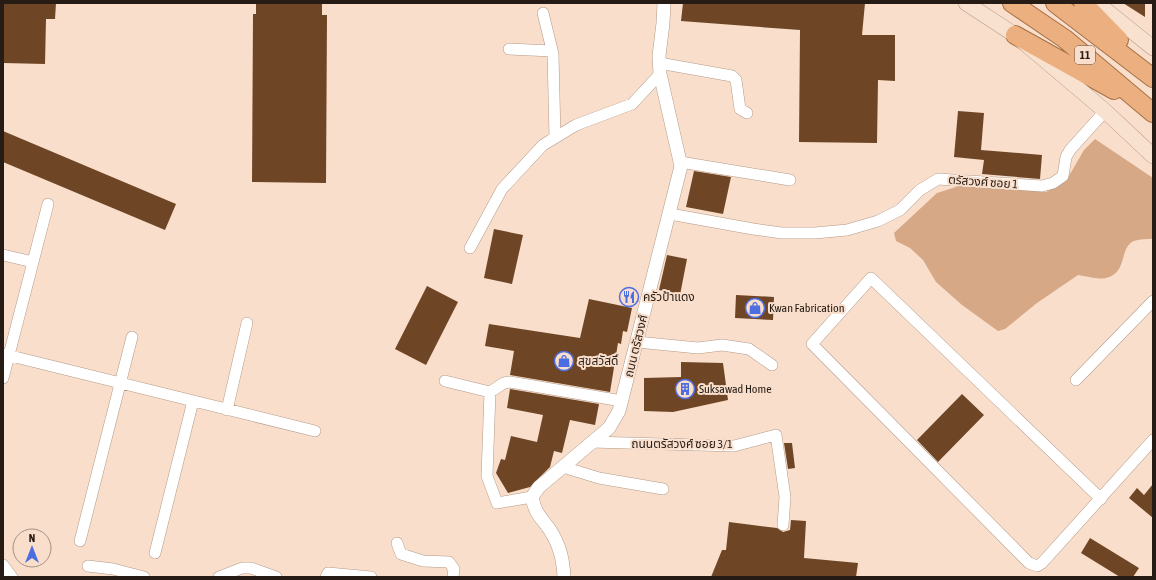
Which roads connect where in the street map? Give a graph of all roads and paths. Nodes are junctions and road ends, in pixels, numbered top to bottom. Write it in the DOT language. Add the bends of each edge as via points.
graph roads {
  1 [pos="664,3"];
  2 [pos="966,3"];
  3 [pos="1012,3"];
  4 [pos="1055,3"];
  5 [pos="1083,3"];
  6 [pos="1096,3"];
  7 [pos="543,13"];
  8 [pos="1015,35"];
  9 [pos="1153,48"];
  10 [pos="509,49"];
  11 [pos="552,52"];
  12 [pos="660,69"];
  13 [pos="1153,77"];
  14 [pos="1105,111"];
  15 [pos="1153,112"];
  16 [pos="747,114"];
  17 [pos="555,137"];
  18 [pos="1153,156"];
  19 [pos="680,162"];
  20 [pos="790,180"];
  21 [pos="48,204"];
  22 [pos="670,214"];
  23 [pos="470,248"];
  24 [pos="3,254"];
  25 [pos="33,262"];
  26 [pos="1153,301"];
  27 [pos="248,323"];
  28 [pos="132,337"];
  29 [pos="637,342"];
  30 [pos="6,355"];
  31 [pos="772,366"];
  32 [pos="3,378"];
  33 [pos="1076,380"];
  34 [pos="446,381"];
  35 [pos="120,383"];
  36 [pos="490,392"];
  37 [pos="193,401"];
  38 [pos="622,401"];
  39 [pos="227,410"];
  40 [pos="315,431"];
  41 [pos="1153,440"];
  42 [pos="591,442"];
  43 [pos="563,467"];
  44 [pos="663,489"];
  45 [pos="532,497"];
  46 [pos="1101,499"];
  47 [pos="783,525"];
  48 [pos="80,541"];
  49 [pos="397,543"];
  50 [pos="155,553"];
  51 [pos="3,565"];
  52 [pos="88,566"];
  53 [pos="12,577"];
  54 [pos="144,577"];
  55 [pos="219,577"];
  56 [pos="276,577"];
  57 [pos="326,577"];
  58 [pos="371,577"];
  59 [pos="453,577"];
  60 [pos="564,577"];
  1 -- 12 [label="street, ถนน ตรัสวงศ์"];
  2 -- 8 [label="main road"];
  3 -- 15 [label="highway, 11" via="1065,39"];
  4 -- 13 [label="highway, 11"];
  5 -- 13 [label="highway"];
  6 -- 9 [label="main road"];
  7 -- 11 [label="street"];
  8 -- 14 [label="main road"];
  8 -- 15 [label="highway"];
  10 -- 11 [label="street"];
  11 -- 17 [label="street"];
  12 -- 16 [label="street" via="732,76 736,80 740,109"];
  12 -- 17 [label="street" via="632,104 576,125"];
  12 -- 19 [label="street, ถนน ตรัสวงศ์"];
  14 -- 18 [label="main road"];
  14 -- 22 [label="street, ตรัสวงศ์ ซอย 1" via="1070,150 1066,157 1063,176 1053,183 1042,186 938,179 920,190 900,210 878,221 847,230 814,233 782,233"];
  17 -- 23 [label="street" via="543,145 502,189"];
  19 -- 20 [label="street"];
  19 -- 22 [label="street, ถนน ตรัสวงศ์"];
  21 -- 25 [label="street"];
  22 -- 29 [label="street, ถนน ตรัสวงศ์"];
  24 -- 25 [label="street"];
  25 -- 30 [label="street"];
  26 -- 33 [label="street"];
  27 -- 39 [label="street"];
  28 -- 35 [label="street"];
  29 -- 31 [label="street" via="698,348 722,345 749,349"];
  29 -- 38 [label="street, ถนน ตรัสวงศ์"];
  30 -- 32 [label="street"];
  30 -- 35 [label="street"];
  34 -- 36 [label="street"];
  35 -- 37 [label="street"];
  35 -- 48 [label="street"];
  36 -- 38 [label="street" via="510,382"];
  36 -- 45 [label="street" via="487,476 497,503"];
  37 -- 39 [label="street"];
  37 -- 50 [label="street"];
  38 -- 42 [label="street, ถนน ตรัสวงศ์" via="609,428"];
  39 -- 40 [label="street"];
  41 -- 46 [label="street"];
  42 -- 43 [label="street, ถนน ตรัสวงศ์"];
  42 -- 47 [label="street, ถนนตรัสวงศ์ ซอย 3/1" via="734,446 776,435 786,497"];
  43 -- 44 [label="street" via="599,478"];
  43 -- 45 [label="street, ถนน ตรัสวงศ์"];
  45 -- 60 [label="street" via="534,510 550,530 562,554"];
  46 -- 46 [label="street" via="1042,563 1036,566 1030,563 812,344 871,278"];
  49 -- 59 [label="street" via="401,554 424,561 449,562 454,569"];
  51 -- 53 [label="street"];
  52 -- 54 [label="street"];
  55 -- 56 [label="street" via="242,568 251,568"];
  57 -- 58 [label="street" via="328,573"];
}
